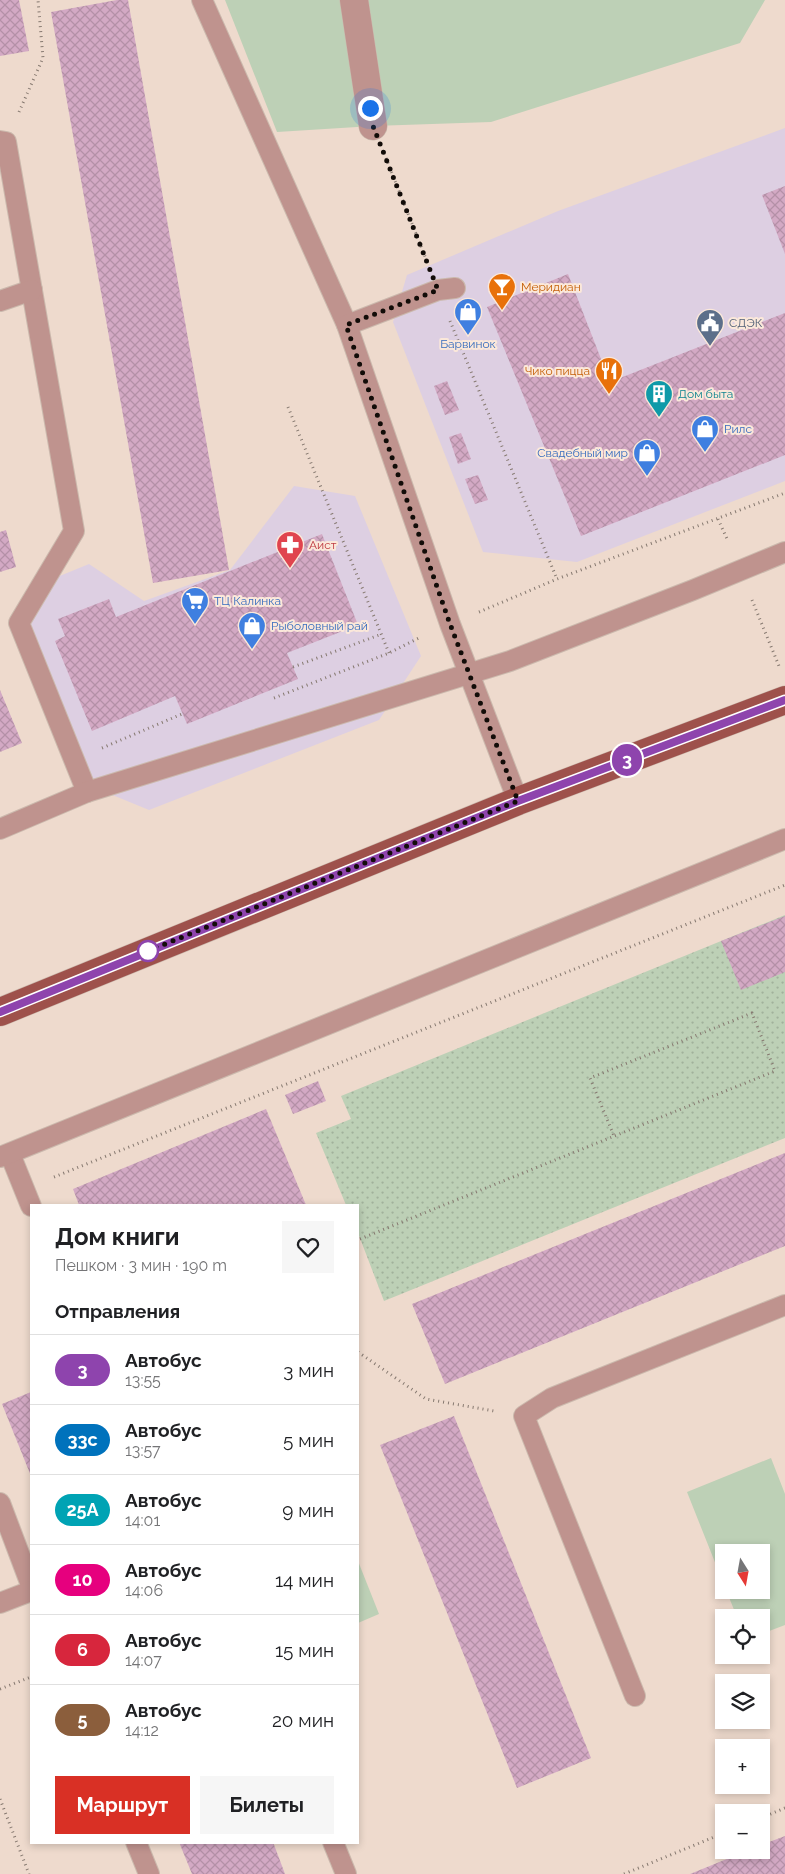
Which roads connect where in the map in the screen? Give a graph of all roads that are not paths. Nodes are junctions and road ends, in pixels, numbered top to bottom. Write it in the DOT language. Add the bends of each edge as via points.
graph roads {
  1 [pos="202,0"];
  2 [pos="354,0"];
  3 [pos="373,126"];
  4 [pos="3,142"];
  5 [pos="446,289"];
  6 [pos="32,290"];
  7 [pos="0,301"];
  8 [pos="346,325"];
  9 [pos="785,552"];
  10 [pos="468,674"];
  11 [pos="785,700"];
  12 [pos="87,792"];
  13 [pos="518,801"];
  14 [pos="0,828"];
  15 [pos="785,840"];
  16 [pos="0,1012"];
  17 [pos="5,1155"];
  18 [pos="28,1198"];
  19 [pos="785,1305"];
  20 [pos="0,1503"];
  21 [pos="30,1582"];
  22 [pos="30,1591"];
  23 [pos="0,1603"];
  24 [pos="635,1696"];
  25 [pos="137,1844"];
  26 [pos="334,1844"];
  27 [pos="149,1874"];
  28 [pos="346,1874"];
  1 -- 8 [label="lane"];
  2 -- 3 [label="street"];
  4 -- 6 [label="lane"];
  5 -- 8 [label="lane"];
  6 -- 7 [label="lane"];
  6 -- 12 [label="lane" via="74,531 19,623"];
  8 -- 10 [label="lane"];
  9 -- 10 [label="lane"];
  10 -- 12 [label="lane"];
  10 -- 13 [label="lane"];
  11 -- 13 [label="main road"];
  12 -- 14 [label="lane"];
  13 -- 16 [label="main road"];
  15 -- 17 [label="lane"];
  17 -- 18 [label="lane"];
  19 -- 24 [label="lane" via="552,1398 524,1416"];
  20 -- 21 [label="lane"];
  22 -- 23 [label="lane"];
  25 -- 27 [label="lane"];
  26 -- 28 [label="lane"];
}
